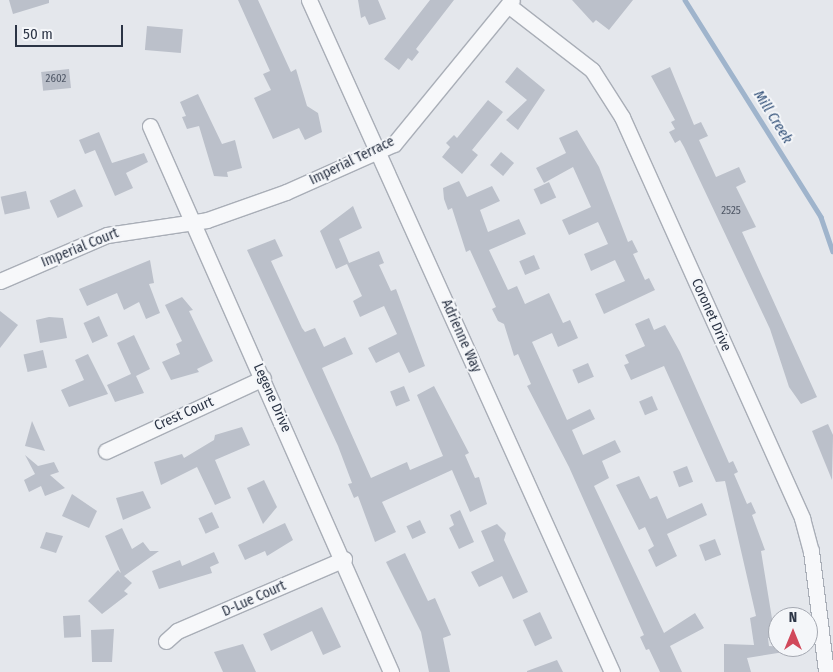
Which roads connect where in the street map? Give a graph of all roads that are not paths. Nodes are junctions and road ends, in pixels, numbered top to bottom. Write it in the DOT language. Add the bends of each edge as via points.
graph roads {
  1 [pos="309,0"];
  2 [pos="510,2"];
  3 [pos="150,126"];
  4 [pos="379,151"];
  5 [pos="193,221"];
  6 [pos="0,281"];
  7 [pos="263,378"];
  8 [pos="106,451"];
  9 [pos="344,559"];
  10 [pos="166,641"];
  11 [pos="391,672"];
  12 [pos="612,672"];
  13 [pos="826,672"];
  1 -- 4 [label="street, Adrienne Way"];
  2 -- 4 [label="street, Imperial Terrace" via="406,132"];
  2 -- 13 [label="street, Coronet Drive" via="592,70 622,116 802,518 811,551"];
  3 -- 5 [label="street, Legene Drive"];
  4 -- 5 [label="street, Imperial Terrace" via="286,192"];
  4 -- 12 [label="street, Adrienne Way"];
  5 -- 6 [label="street, Imperial Court" via="107,235"];
  5 -- 7 [label="street, Legene Drive"];
  7 -- 8 [label="street, Crest Court"];
  7 -- 9 [label="street, Legene Drive"];
  9 -- 10 [label="street, D-Lue Court" via="177,631"];
  9 -- 11 [label="street, Legene Drive"];
}
